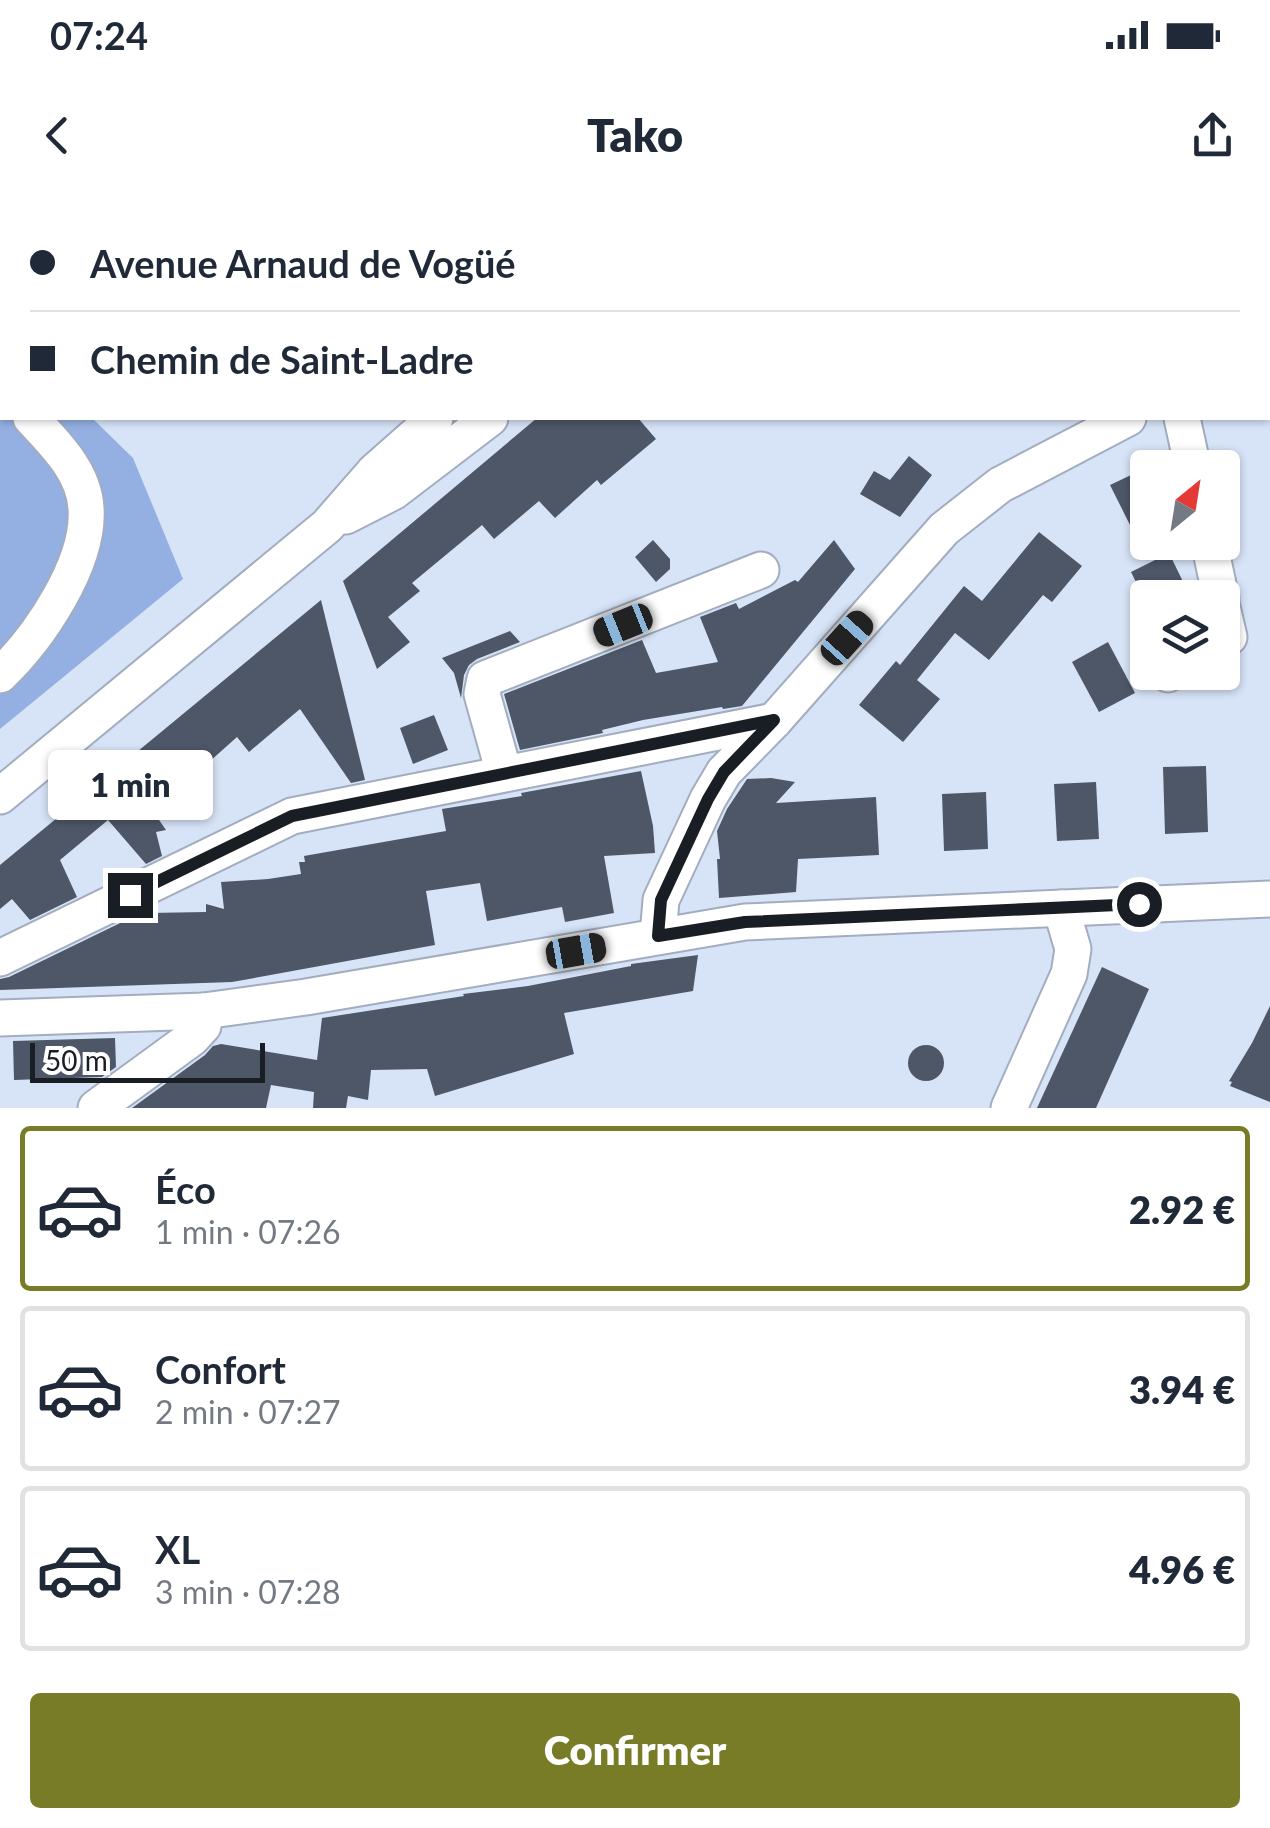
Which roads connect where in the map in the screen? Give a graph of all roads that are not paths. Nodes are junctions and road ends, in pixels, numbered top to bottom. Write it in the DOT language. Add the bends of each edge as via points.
graph roads {
  1 [pos="33,420"];
  2 [pos="434,420"];
  3 [pos="487,420"];
  4 [pos="1124,420"];
  5 [pos="1182,420"];
  6 [pos="1189,450"];
  7 [pos="327,526"];
  8 [pos="761,570"];
  9 [pos="0,675"];
  10 [pos="774,720"];
  11 [pos="504,773"];
  12 [pos="0,796"];
  13 [pos="1270,899"];
  14 [pos="1061,908"];
  15 [pos="658,936"];
  16 [pos="0,958"];
  17 [pos="204,1010"];
  18 [pos="0,1018"];
  19 [pos="96,1108"];
  20 [pos="1009,1108"];
  1 -- 9 [label="street" via="63,452 79,482 84,536 66,586"];
  2 -- 7 [label="street" via="375,471"];
  3 -- 7 [label="street" via="393,492"];
  4 -- 10 [label="street" via="1000,485 944,529"];
  5 -- 6 [label="street"];
  7 -- 12 [label="street"];
  8 -- 11 [label="street" via="485,680 482,694"];
  10 -- 11 [label="street"];
  10 -- 15 [label="street" via="724,772 708,799 661,900"];
  11 -- 16 [label="street" via="292,816"];
  13 -- 14 [label="street"];
  14 -- 15 [label="street" via="745,922"];
  14 -- 20 [label="street" via="1072,949 1069,974"];
  15 -- 17 [label="street"];
  17 -- 18 [label="street"];
  17 -- 19 [label="street" via="203,1026 192,1038"];
}
